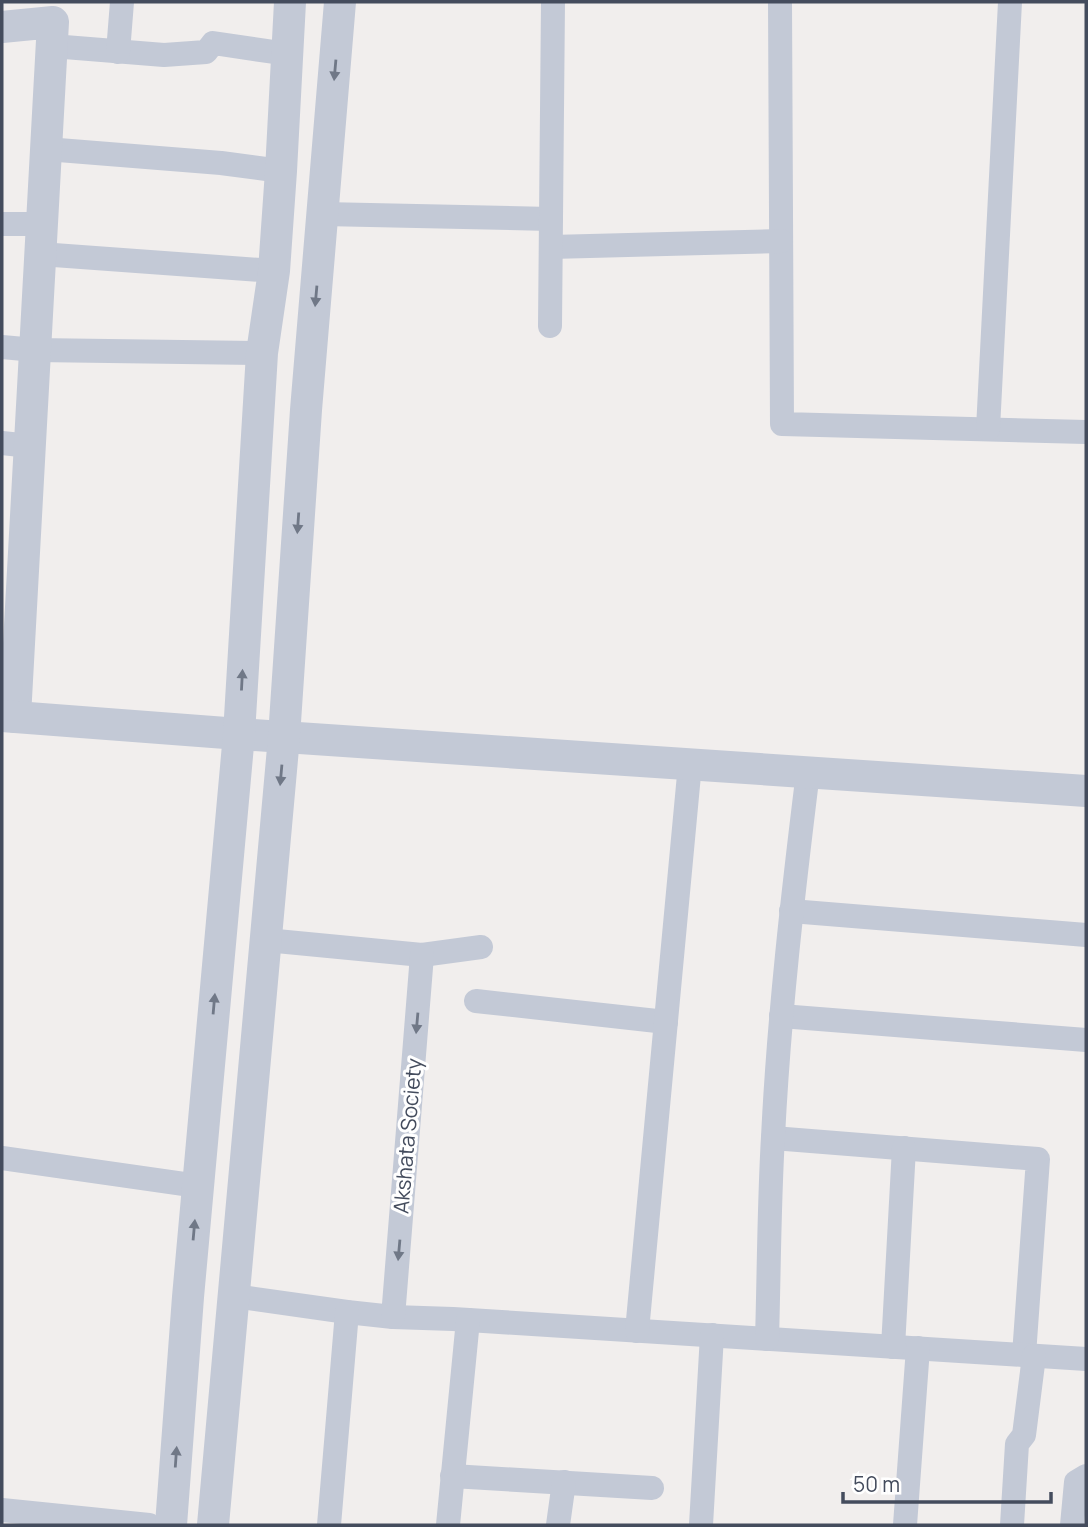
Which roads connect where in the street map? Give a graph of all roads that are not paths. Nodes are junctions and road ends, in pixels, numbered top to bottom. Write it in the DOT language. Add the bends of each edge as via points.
graph roads {
  1 [pos="122,2"];
  2 [pos="290,2"];
  3 [pos="340,2"];
  4 [pos="553,2"];
  5 [pos="780,2"];
  6 [pos="1010,2"];
  7 [pos="2,27"];
  8 [pos="52,46"];
  9 [pos="118,52"];
  10 [pos="288,54"];
  11 [pos="46,149"];
  12 [pos="281,171"];
  13 [pos="323,214"];
  14 [pos="551,219"];
  15 [pos="2,224"];
  16 [pos="41,239"];
  17 [pos="781,242"];
  18 [pos="551,247"];
  19 [pos="274,271"];
  20 [pos="550,326"];
  21 [pos="2,347"];
  22 [pos="35,350"];
  23 [pos="261,353"];
  24 [pos="988,429"];
  25 [pos="1086,432"];
  26 [pos="16,444"];
  27 [pos="12,570"];
  28 [pos="8,716"];
  29 [pos="239,734"];
  30 [pos="284,737"];
  31 [pos="690,764"];
  32 [pos="808,772"];
  33 [pos="1086,791"];
  34 [pos="791,911"];
  35 [pos="1086,935"];
  36 [pos="266,940"];
  37 [pos="481,947"];
  38 [pos="422,955"];
  39 [pos="476,1001"];
  40 [pos="781,1016"];
  41 [pos="666,1022"];
  42 [pos="1086,1040"];
  43 [pos="773,1138"];
  44 [pos="904,1148"];
  45 [pos="2,1158"];
  46 [pos="198,1186"];
  47 [pos="234,1296"];
  48 [pos="346,1312"];
  49 [pos="393,1317"];
  50 [pos="468,1320"];
  51 [pos="637,1331"];
  52 [pos="712,1335"];
  53 [pos="767,1339"];
  54 [pos="893,1347"];
  55 [pos="918,1348"];
  56 [pos="1029,1355"];
  57 [pos="1086,1359"];
  58 [pos="452,1476"];
  59 [pos="1086,1476"];
  60 [pos="564,1482"];
  61 [pos="652,1488"];
  62 [pos="2,1510"];
  63 [pos="149,1525"];
  64 [pos="171,1525"];
  65 [pos="213,1525"];
  66 [pos="329,1525"];
  67 [pos="448,1525"];
  68 [pos="558,1525"];
  69 [pos="701,1525"];
  70 [pos="905,1525"];
  71 [pos="1012,1525"];
  72 [pos="1072,1525"];
  1 -- 9 [label="street"];
  2 -- 10 [label="street"];
  3 -- 13 [label="street, one-way"];
  4 -- 14 [label="street"];
  5 -- 17 [label="street"];
  6 -- 24 [label="street"];
  7 -- 8 [label="street" via="53,22"];
  8 -- 9 [label="street"];
  8 -- 11 [label="street"];
  9 -- 10 [label="street" via="206,52 213,43"];
  10 -- 12 [label="street"];
  11 -- 12 [label="street"];
  11 -- 16 [label="street"];
  12 -- 19 [label="street"];
  13 -- 14 [label="street"];
  13 -- 30 [label="street, one-way"];
  14 -- 18 [label="street"];
  15 -- 16 [label="street"];
  16 -- 19 [label="street"];
  16 -- 22 [label="street"];
  17 -- 18 [label="street"];
  17 -- 24 [label="street" via="782,424"];
  18 -- 20 [label="street"];
  19 -- 23 [label="street"];
  21 -- 22 [label="street"];
  22 -- 23 [label="street"];
  22 -- 26 [label="street"];
  29 -- 23 [label="street, one-way"];
  24 -- 25 [label="street"];
  26 -- 27 [label="street"];
  27 -- 28 [label="street"];
  28 -- 29 [label="street"];
  29 -- 30 [label="street"];
  46 -- 29 [label="street, one-way"];
  30 -- 31 [label="street"];
  30 -- 36 [label="street, one-way"];
  31 -- 32 [label="street"];
  31 -- 41 [label="street"];
  32 -- 33 [label="street"];
  32 -- 34 [label="street"];
  34 -- 35 [label="street"];
  34 -- 40 [label="street"];
  36 -- 38 [label="street"];
  36 -- 47 [label="street"];
  37 -- 38 [label="street"];
  38 -- 49 [label="street, Akshata Society, one-way"];
  39 -- 41 [label="street"];
  40 -- 42 [label="street"];
  40 -- 43 [label="street"];
  41 -- 51 [label="street"];
  43 -- 44 [label="street"];
  43 -- 53 [label="street"];
  44 -- 54 [label="street"];
  44 -- 56 [label="street" via="1038,1159"];
  45 -- 46 [label="street"];
  64 -- 46 [label="street, one-way"];
  47 -- 48 [label="street"];
  47 -- 65 [label="street"];
  48 -- 49 [label="street"];
  48 -- 66 [label="street"];
  49 -- 50 [label="street"];
  50 -- 51 [label="street"];
  50 -- 58 [label="street"];
  51 -- 52 [label="street"];
  52 -- 53 [label="street"];
  52 -- 69 [label="street"];
  53 -- 54 [label="street"];
  54 -- 55 [label="street"];
  55 -- 56 [label="street"];
  55 -- 70 [label="street"];
  56 -- 57 [label="street"];
  56 -- 71 [label="street"];
  58 -- 60 [label="street"];
  58 -- 67 [label="street"];
  59 -- 72 [label="street" via="1076,1482"];
  60 -- 61 [label="street"];
  60 -- 68 [label="street"];
  62 -- 63 [label="street"];
}
